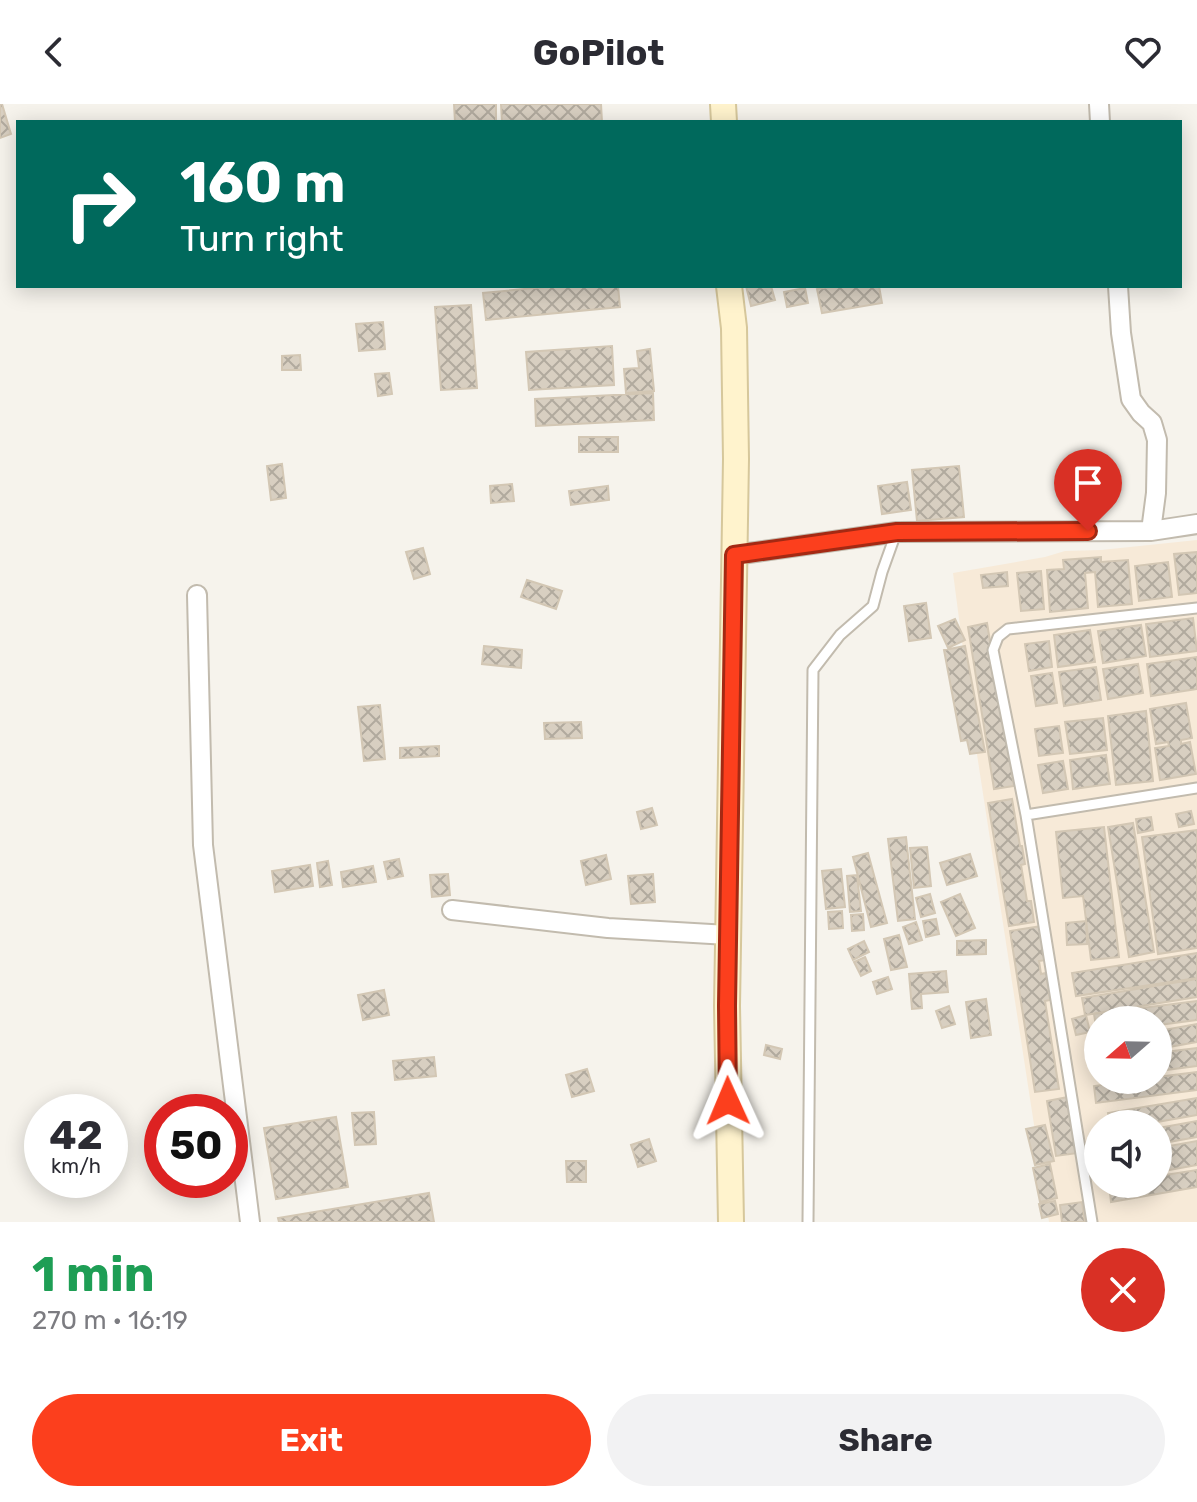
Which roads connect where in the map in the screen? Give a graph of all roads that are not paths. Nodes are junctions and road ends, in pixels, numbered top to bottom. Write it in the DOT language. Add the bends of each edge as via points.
graph roads {
  1 [pos="729,288"];
  2 [pos="1118,288"];
  3 [pos="1197,524"];
  4 [pos="1151,531"];
  5 [pos="897,532"];
  6 [pos="734,555"];
  7 [pos="197,595"];
  8 [pos="1197,608"];
  9 [pos="1197,788"];
  10 [pos="1026,815"];
  11 [pos="452,910"];
  12 [pos="728,935"];
  13 [pos="250,1222"];
  14 [pos="731,1222"];
  15 [pos="808,1222"];
  16 [pos="1092,1222"];
  1 -- 6 [label="main road" via="734,328"];
  2 -- 4 [label="street" via="1131,399 1152,423 1157,440"];
  3 -- 4 [label="street"];
  4 -- 5 [label="street"];
  5 -- 6 [label="street"];
  5 -- 15 [label="lane" via="873,606 840,635 813,670"];
  6 -- 12 [label="main road"];
  7 -- 13 [label="street" via="203,845"];
  8 -- 10 [label="lane" via="1008,629 998,637 993,650"];
  9 -- 10 [label="lane"];
  10 -- 16 [label="lane"];
  11 -- 12 [label="street"];
  12 -- 14 [label="main road"];
}
